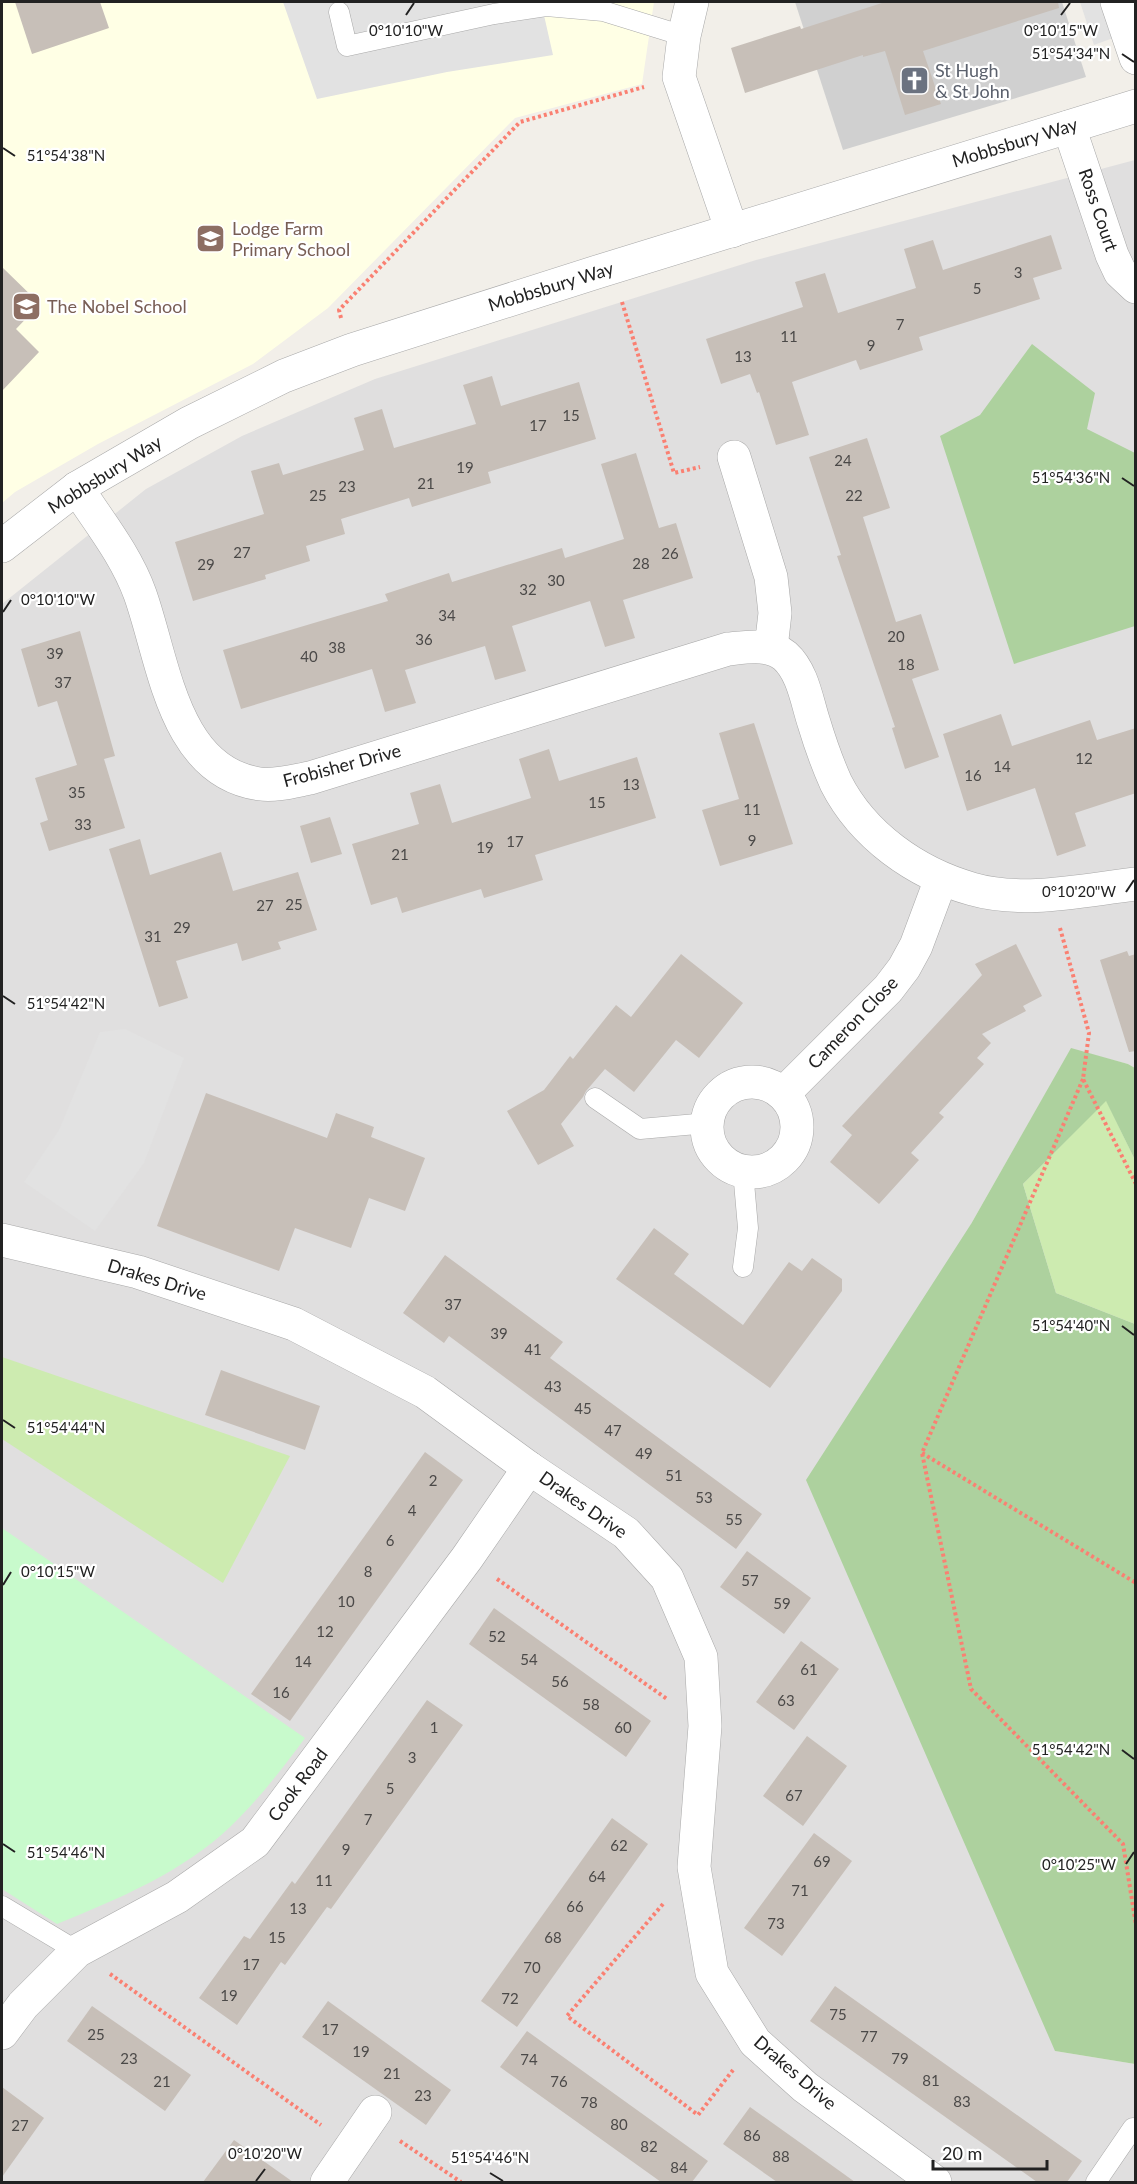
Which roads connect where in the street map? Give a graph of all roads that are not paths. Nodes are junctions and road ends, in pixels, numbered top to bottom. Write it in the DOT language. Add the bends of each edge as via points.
graph roads {
  1 [pos="692,2"];
  2 [pos="1118,2"];
  3 [pos="339,12"];
  4 [pos="684,36"];
  5 [pos="1136,58"];
  6 [pos="1136,106"];
  7 [pos="1069,128"];
  8 [pos="732,231"];
  9 [pos="1136,287"];
  10 [pos="734,457"];
  11 [pos="77,488"];
  12 [pos="4,540"];
  13 [pos="771,648"];
  14 [pos="941,879"];
  15 [pos="1136,884"];
  16 [pos="783,1094"];
  17 [pos="595,1098"];
  18 [pos="708,1123"];
  19 [pos="743,1171"];
  20 [pos="2,1240"];
  21 [pos="743,1267"];
  22 [pos="529,1468"];
  23 [pos="2,1906"];
  24 [pos="77,1951"];
  25 [pos="2,2033"];
  26 [pos="372,2116"];
  27 [pos="1136,2129"];
  28 [pos="327,2182"];
  29 [pos="935,2182"];
  30 [pos="1096,2182"];
  1 -- 4 [label="street"];
  2 -- 5 [label="street"];
  3 -- 4 [label="lane" via="346,46 546,6 603,11"];
  4 -- 8 [label="street" via="679,77"];
  6 -- 7 [label="street, Mobbsbury Way"];
  7 -- 8 [label="street, Mobbsbury Way"];
  7 -- 9 [label="street, Ross Court" via="1112,255 1120,272"];
  8 -- 11 [label="street, Mobbsbury Way" via="352,350 284,376 189,423"];
  10 -- 13 [label="street" via="771,577 775,613"];
  11 -- 12 [label="street, Mobbsbury Way"];
  11 -- 13 [label="street, Frobisher Drive" via="114,542 136,584 184,728 198,750 225,772 261,784 310,778 728,649"];
  13 -- 14 [label="street" via="785,656 799,676 826,760 849,805 890,849"];
  14 -- 15 [label="street" via="999,894"];
  14 -- 16 [label="street, Cameron Close" via="904,968 888,989"];
  16 -- 18 [label="street" via="757,1082 729,1088 711,1109"];
  16 -- 19 [label="street" via="797,1119 792,1148 772,1168"];
  17 -- 18 [label="lane" via="640,1129"];
  18 -- 19 [label="street" via="709,1139 716,1154"];
  19 -- 21 [label="lane" via="748,1228"];
  20 -- 22 [label="street, Drakes Drive" via="138,1272 294,1324 425,1392"];
  22 -- 24 [label="street, Cook Road" via="467,1558 255,1842 177,1897"];
  22 -- 29 [label="street, Drakes Drive" via="626,1533 667,1578 700,1657 705,1726 694,1867 712,1973 755,2042 806,2087"];
  23 -- 24 [label="lane"];
  24 -- 25 [label="street, Cook Road" via="23,2005"];
  26 -- 28 [label="street"];
  27 -- 30 [label="lane"];
}
